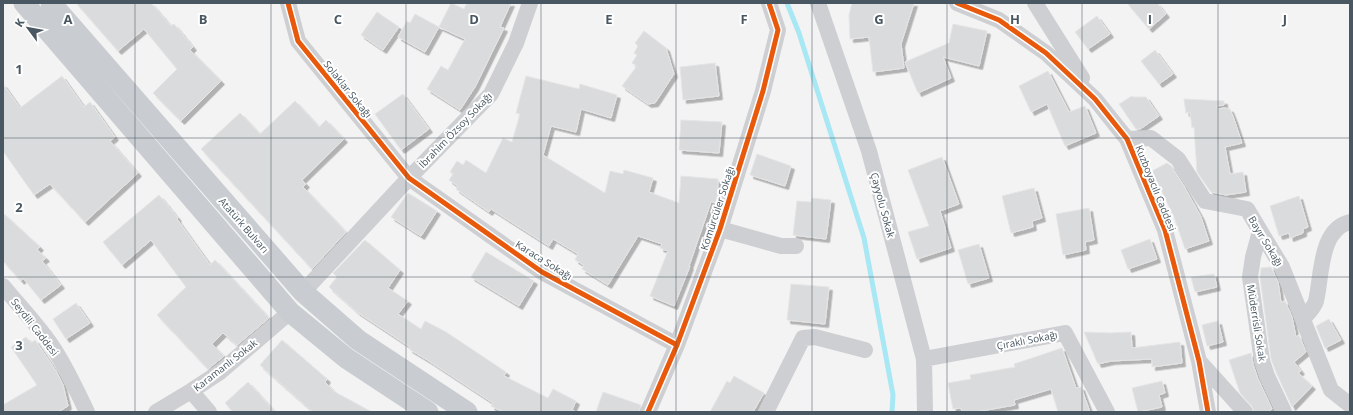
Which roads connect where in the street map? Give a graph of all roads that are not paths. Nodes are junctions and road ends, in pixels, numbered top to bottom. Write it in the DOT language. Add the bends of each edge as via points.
graph roads {
  1 [pos="24,3"];
  2 [pos="51,3"];
  3 [pos="288,3"];
  4 [pos="530,3"];
  5 [pos="769,3"];
  6 [pos="818,3"];
  7 [pos="957,3"];
  8 [pos="1035,3"];
  9 [pos="1095,99"];
  10 [pos="1127,139"];
  11 [pos="409,178"];
  12 [pos="1350,222"];
  13 [pos="720,229"];
  14 [pos="1260,232"];
  15 [pos="796,246"];
  16 [pos="3,286"];
  17 [pos="303,292"];
  18 [pos="290,312"];
  19 [pos="1303,319"];
  20 [pos="677,345"];
  21 [pos="866,350"];
  22 [pos="924,359"];
  23 [pos="1199,361"];
  24 [pos="191,392"];
  25 [pos="1350,405"];
  26 [pos="461,410"];
  27 [pos="87,412"];
  28 [pos="156,412"];
  29 [pos="209,412"];
  30 [pos="428,412"];
  31 [pos="648,412"];
  32 [pos="766,412"];
  33 [pos="925,412"];
  34 [pos="1107,412"];
  35 [pos="1208,412"];
  36 [pos="1245,412"];
  37 [pos="1284,412"];
  1 -- 18 [label="main road"];
  2 -- 17 [label="main road, Atatürk Bulvarı"];
  3 -- 11 [label="street, Solaklar Sokağı" via="298,42"];
  4 -- 11 [label="street, İbrahim Özsoy Sokağı" via="516,43 491,94"];
  5 -- 13 [label="street, Kömürcüler Sokağı" via="778,30 763,91"];
  6 -- 22 [label="street, Çayyolu Sokak" via="869,151"];
  7 -- 9 [label="street, Kuzboyacılı Caddesi" via="999,20 1017,32 1046,53"];
  8 -- 9 [label="street, Kuzboyacılı Caddesi"];
  9 -- 10 [label="street, Kuzboyacılı Caddesi"];
  10 -- 14 [label="street, Bayır Sokağı" via="1151,138 1178,159 1206,201 1247,209"];
  10 -- 23 [label="street, Kuzboyacılı Caddesi" via="1165,230"];
  11 -- 17 [label="street, İbrahim Özsoy Sokağı"];
  11 -- 20 [label="street, Karaca Sokağı" via="542,272"];
  12 -- 19 [label="street" via="1340,226 1329,241 1320,268 1316,301"];
  13 -- 15 [label="street" via="781,246"];
  13 -- 20 [label="street, Kömürcüler Sokağı"];
  14 -- 19 [label="street, Bayır Sokağı" via="1282,267"];
  14 -- 37 [label="street, Müderrisli Sokak" via="1251,268 1251,285 1262,361"];
  16 -- 27 [label="street, Seydili Caddesi" via="54,349 69,373"];
  17 -- 26 [label="main road, Atatürk Bulvarı" via="358,340"];
  18 -- 24 [label="street, Karamanlı Sokak" via="220,372"];
  18 -- 30 [label="main road" via="346,358"];
  19 -- 25 [label="street, Bayır Sokağı" via="1330,390"];
  20 -- 31 [label="street, Kömürcüler Sokağı"];
  21 -- 32 [label="street" via="815,337 803,338"];
  22 -- 33 [label="street, Çayyolu Sokak"];
  22 -- 34 [label="street, Çıraklı Sokağı" via="1065,333"];
  23 -- 35 [label="street, Kuzboyacılı Caddesi"];
  23 -- 36 [label="street"];
  24 -- 28 [label="street, Karamanlı Sokak"];
  24 -- 29 [label="street"];
}
